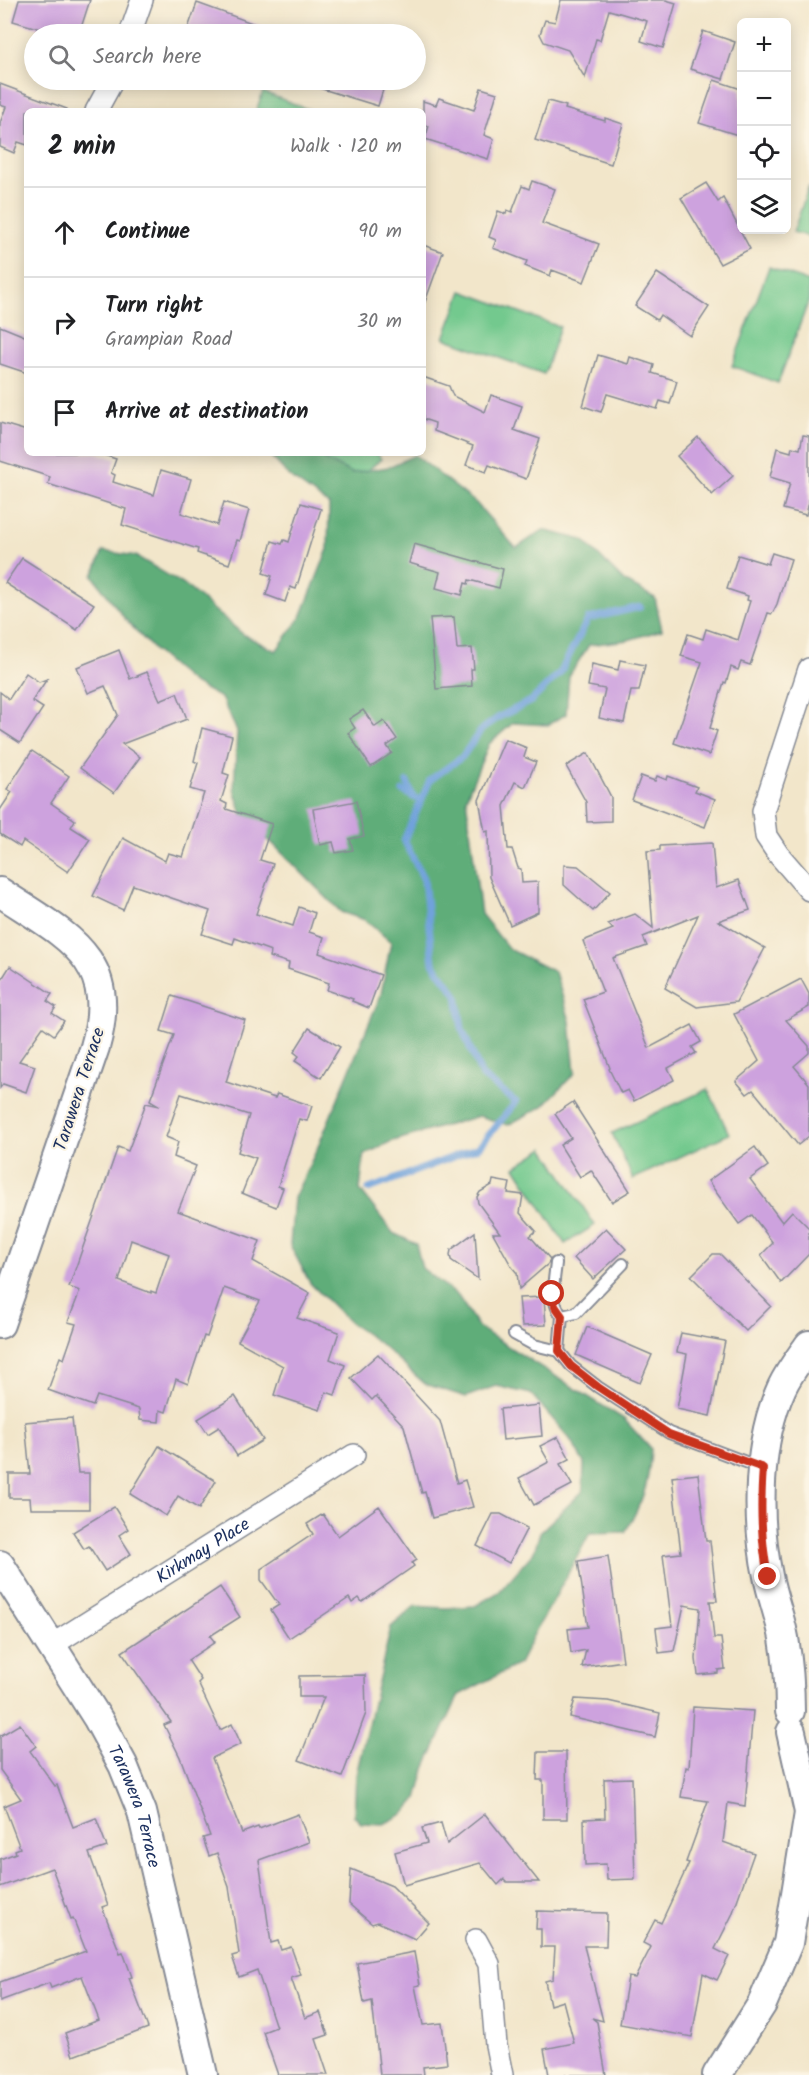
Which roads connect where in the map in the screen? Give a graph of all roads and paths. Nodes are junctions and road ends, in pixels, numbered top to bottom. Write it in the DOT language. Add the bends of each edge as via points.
graph roads {
  1 [pos="142,0"];
  2 [pos="134,24"];
  3 [pos="108,90"];
  4 [pos="98,108"];
  5 [pos="809,669"];
  6 [pos="809,891"];
  7 [pos="0,892"];
  8 [pos="556,1263"];
  9 [pos="623,1264"];
  10 [pos="562,1316"];
  11 [pos="0,1324"];
  12 [pos="514,1334"];
  13 [pos="809,1345"];
  14 [pos="559,1351"];
  15 [pos="354,1455"];
  16 [pos="763,1468"];
  17 [pos="0,1565"];
  18 [pos="784,1637"];
  19 [pos="52,1645"];
  20 [pos="809,1680"];
  21 [pos="800,1721"];
  22 [pos="809,1813"];
  23 [pos="476,1940"];
  24 [pos="203,2075"];
  25 [pos="502,2075"];
  26 [pos="717,2075"];
  1 -- 2 [label="street"];
  3 -- 4 [label="street"];
  5 -- 6 [label="street" via="763,811 766,837"];
  7 -- 11 [label="street, Tarawera Terrace" via="82,952 98,978 102,1011 95,1047"];
  8 -- 10 [label="lane" via="552,1294"];
  9 -- 10 [label="lane" via="576,1313"];
  10 -- 14 [label="lane"];
  12 -- 14 [label="lane" via="534,1345"];
  13 -- 16 [label="street" via="782,1387 770,1422"];
  14 -- 16 [label="lane" via="598,1387 669,1434"];
  15 -- 19 [label="street, Kirkmay Place"];
  16 -- 18 [label="street" via="762,1543"];
  17 -- 19 [label="street, Tarawera Terrace"];
  18 -- 20 [label="street"];
  18 -- 21 [label="street" via="790,1687"];
  19 -- 24 [label="street, Tarawera Terrace" via="123,1765 142,1812"];
  21 -- 22 [label="street"];
  22 -- 26 [label="street" via="788,1943 762,2004"];
  23 -- 25 [label="street" via="489,1964"];
}
